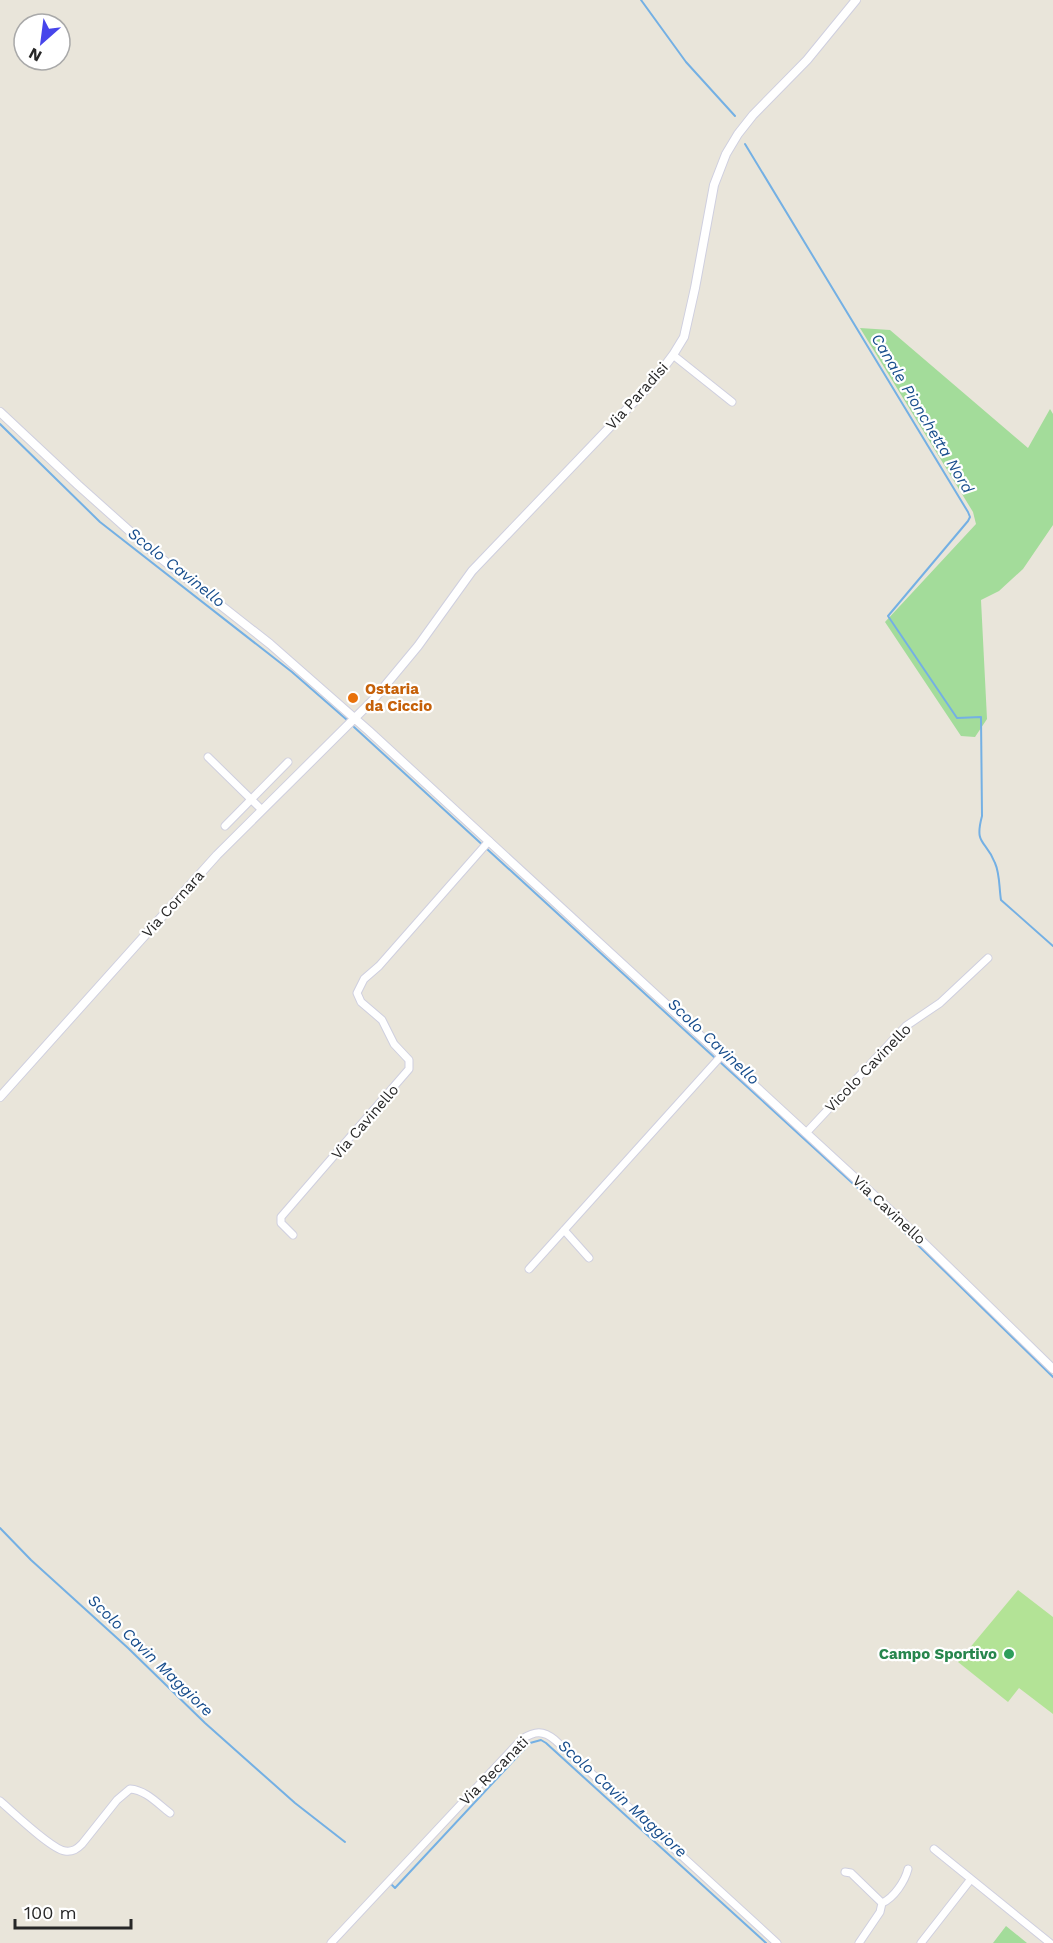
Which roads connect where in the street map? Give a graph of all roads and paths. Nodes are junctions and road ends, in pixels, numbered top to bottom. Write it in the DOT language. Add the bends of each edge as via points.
graph roads {
  1 [pos="856,0"];
  2 [pos="673,355"];
  3 [pos="732,402"];
  4 [pos="0,412"];
  5 [pos="355,719"];
  6 [pos="208,757"];
  7 [pos="288,762"];
  8 [pos="251,799"];
  9 [pos="262,810"];
  10 [pos="225,826"];
  11 [pos="486,844"];
  12 [pos="988,958"];
  13 [pos="718,1059"];
  14 [pos="0,1097"];
  15 [pos="806,1133"];
  16 [pos="564,1230"];
  17 [pos="293,1235"];
  18 [pos="589,1258"];
  19 [pos="529,1269"];
  20 [pos="1053,1369"];
  21 [pos="0,1801"];
  22 [pos="170,1814"];
  23 [pos="934,1850"];
  24 [pos="908,1869"];
  25 [pos="845,1872"];
  26 [pos="970,1879"];
  27 [pos="882,1903"];
  28 [pos="331,1943"];
  29 [pos="777,1943"];
  30 [pos="859,1943"];
  31 [pos="921,1943"];
  32 [pos="1050,1943"];
  1 -- 2 [label="street, Via Paradisi" via="807,60 753,115 726,154 714,185 684,337"];
  2 -- 3 [label="street"];
  2 -- 5 [label="street, Via Paradisi" via="645,391 472,572 394,676"];
  4 -- 5 [label="street, Via Cavinello" via="153,552 270,644"];
  5 -- 9 [label="street, Via Cornara"];
  5 -- 11 [label="street, Via Cavinello"];
  6 -- 8 [label="street"];
  7 -- 8 [label="street"];
  8 -- 9 [label="street"];
  8 -- 10 [label="street"];
  9 -- 14 [label="street, Via Cornara" via="188,886"];
  11 -- 13 [label="street, Via Cavinello"];
  11 -- 17 [label="street, Via Cavinello" via="364,979 357,993 361,1002 382,1020 394,1044 409,1060 409,1069 281,1217 281,1223"];
  12 -- 15 [label="street, Vicolo Cavinello" via="940,1003 906,1026"];
  13 -- 15 [label="street, Via Cavinello"];
  13 -- 16 [label="street"];
  15 -- 20 [label="street, Via Cavinello"];
  16 -- 18 [label="street"];
  16 -- 19 [label="street"];
  21 -- 22 [label="street" via="54,1847 69,1852 82,1844 130,1789 145,1793"];
  23 -- 26 [label="street"];
  24 -- 27 [label="street" via="889,1900"];
  25 -- 27 [label="street"];
  26 -- 31 [label="street"];
  26 -- 32 [label="street"];
  27 -- 30 [label="street"];
  28 -- 29 [label="street, Via Recanati" via="522,1739 542,1732"];
}
